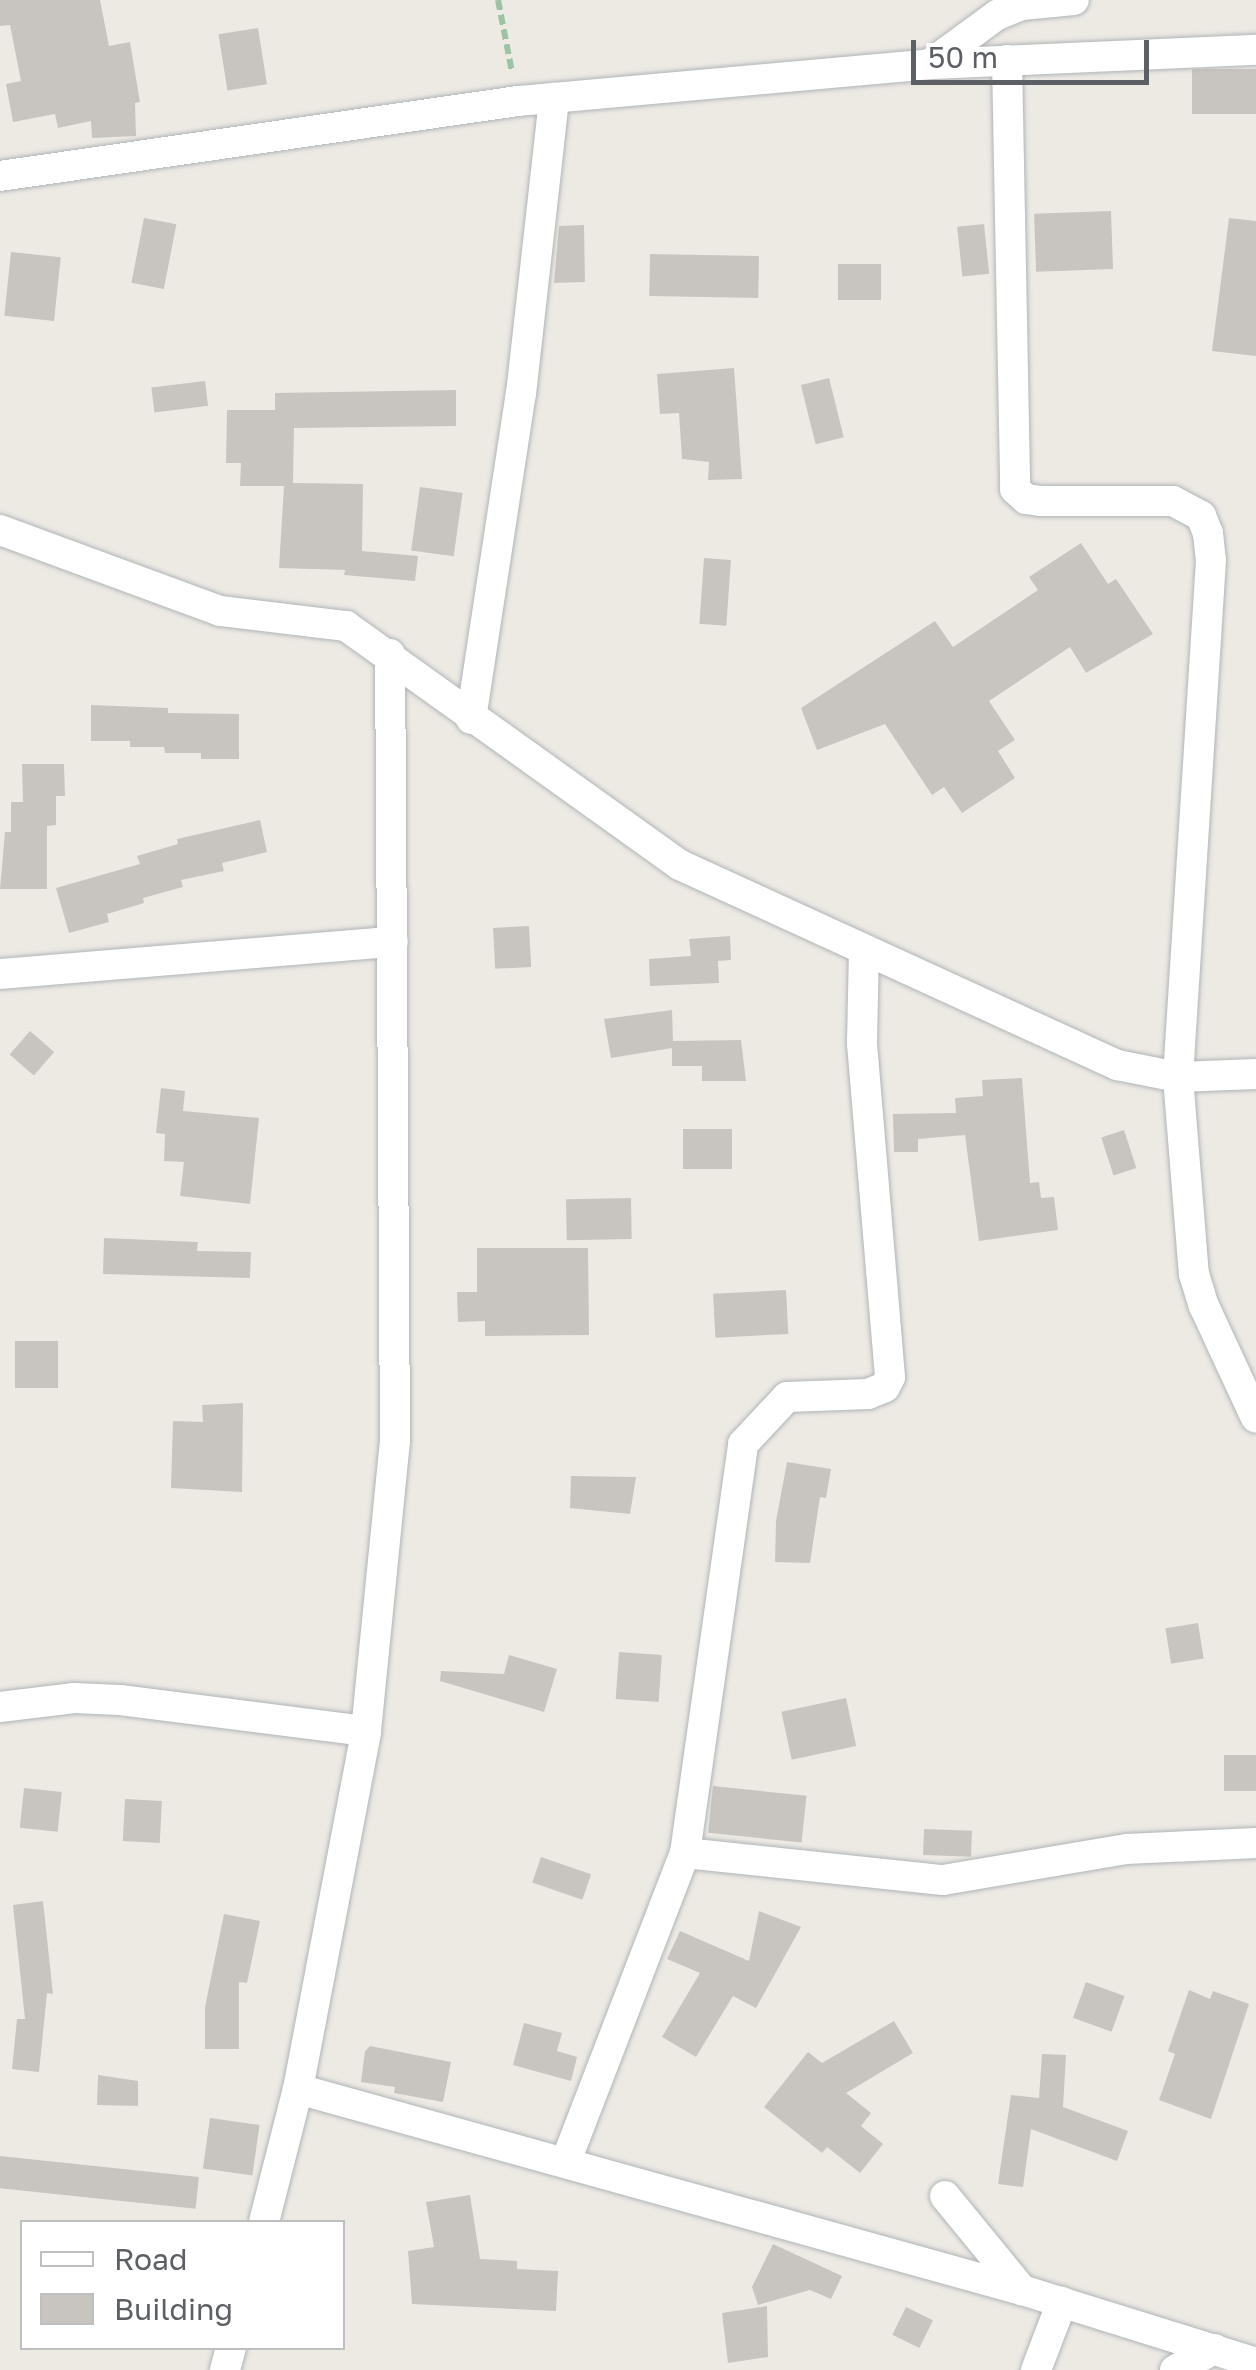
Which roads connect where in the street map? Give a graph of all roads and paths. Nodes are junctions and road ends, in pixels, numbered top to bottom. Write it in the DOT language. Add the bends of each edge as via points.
graph roads {
  1 [pos="498,0"];
  2 [pos="1074,0"];
  3 [pos="1256,50"];
  4 [pos="1006,60"];
  5 [pos="930,64"];
  6 [pos="554,98"];
  7 [pos="518,100"];
  8 [pos="0,176"];
  9 [pos="0,530"];
  10 [pos="390,654"];
  11 [pos="471,719"];
  12 [pos="393,942"];
  13 [pos="864,951"];
  14 [pos="0,974"];
  15 [pos="1256,1074"];
  16 [pos="1178,1076"];
  17 [pos="1256,1418"];
  18 [pos="2,1696"];
  19 [pos="366,1732"];
  20 [pos="1256,1843"];
  21 [pos="685,1852"];
  22 [pos="298,2089"];
  23 [pos="566,2161"];
  24 [pos="945,2196"];
  25 [pos="265,2220"];
  26 [pos="1022,2290"];
  27 [pos="1062,2302"];
  28 [pos="1215,2349"];
  29 [pos="1256,2363"];
  30 [pos="1036,2370"];
  31 [pos="1175,2370"];
  1 -- 7 [label="path"];
  2 -- 5 [label="street" via="1022,5 998,15"];
  3 -- 4 [label="street"];
  4 -- 5 [label="street"];
  4 -- 16 [label="street" via="1014,488 1040,502 1173,501 1200,516 1208,533"];
  5 -- 6 [label="street"];
  6 -- 7 [label="street"];
  6 -- 11 [label="street" via="520,394"];
  7 -- 8 [label="street"];
  9 -- 10 [label="street" via="220,611 346,626"];
  10 -- 11 [label="street"];
  10 -- 12 [label="street"];
  11 -- 13 [label="street" via="680,865"];
  12 -- 14 [label="street"];
  12 -- 19 [label="street" via="398,1378"];
  13 -- 16 [label="street" via="1117,1065"];
  13 -- 21 [label="street" via="862,1042 890,1377 868,1394 787,1398 743,1444"];
  15 -- 16 [label="street"];
  16 -- 17 [label="street" via="1194,1274"];
  18 -- 19 [label="street" via="120,1700"];
  19 -- 22 [label="street"];
  20 -- 21 [label="street" via="1126,1849 943,1880"];
  21 -- 23 [label="street"];
  22 -- 23 [label="street"];
  22 -- 25 [label="street"];
  23 -- 26 [label="street"];
  24 -- 26 [label="street"];
  26 -- 27 [label="street"];
  27 -- 28 [label="street"];
  27 -- 30 [label="street"];
  28 -- 29 [label="street"];
  28 -- 31 [label="street"];
}
